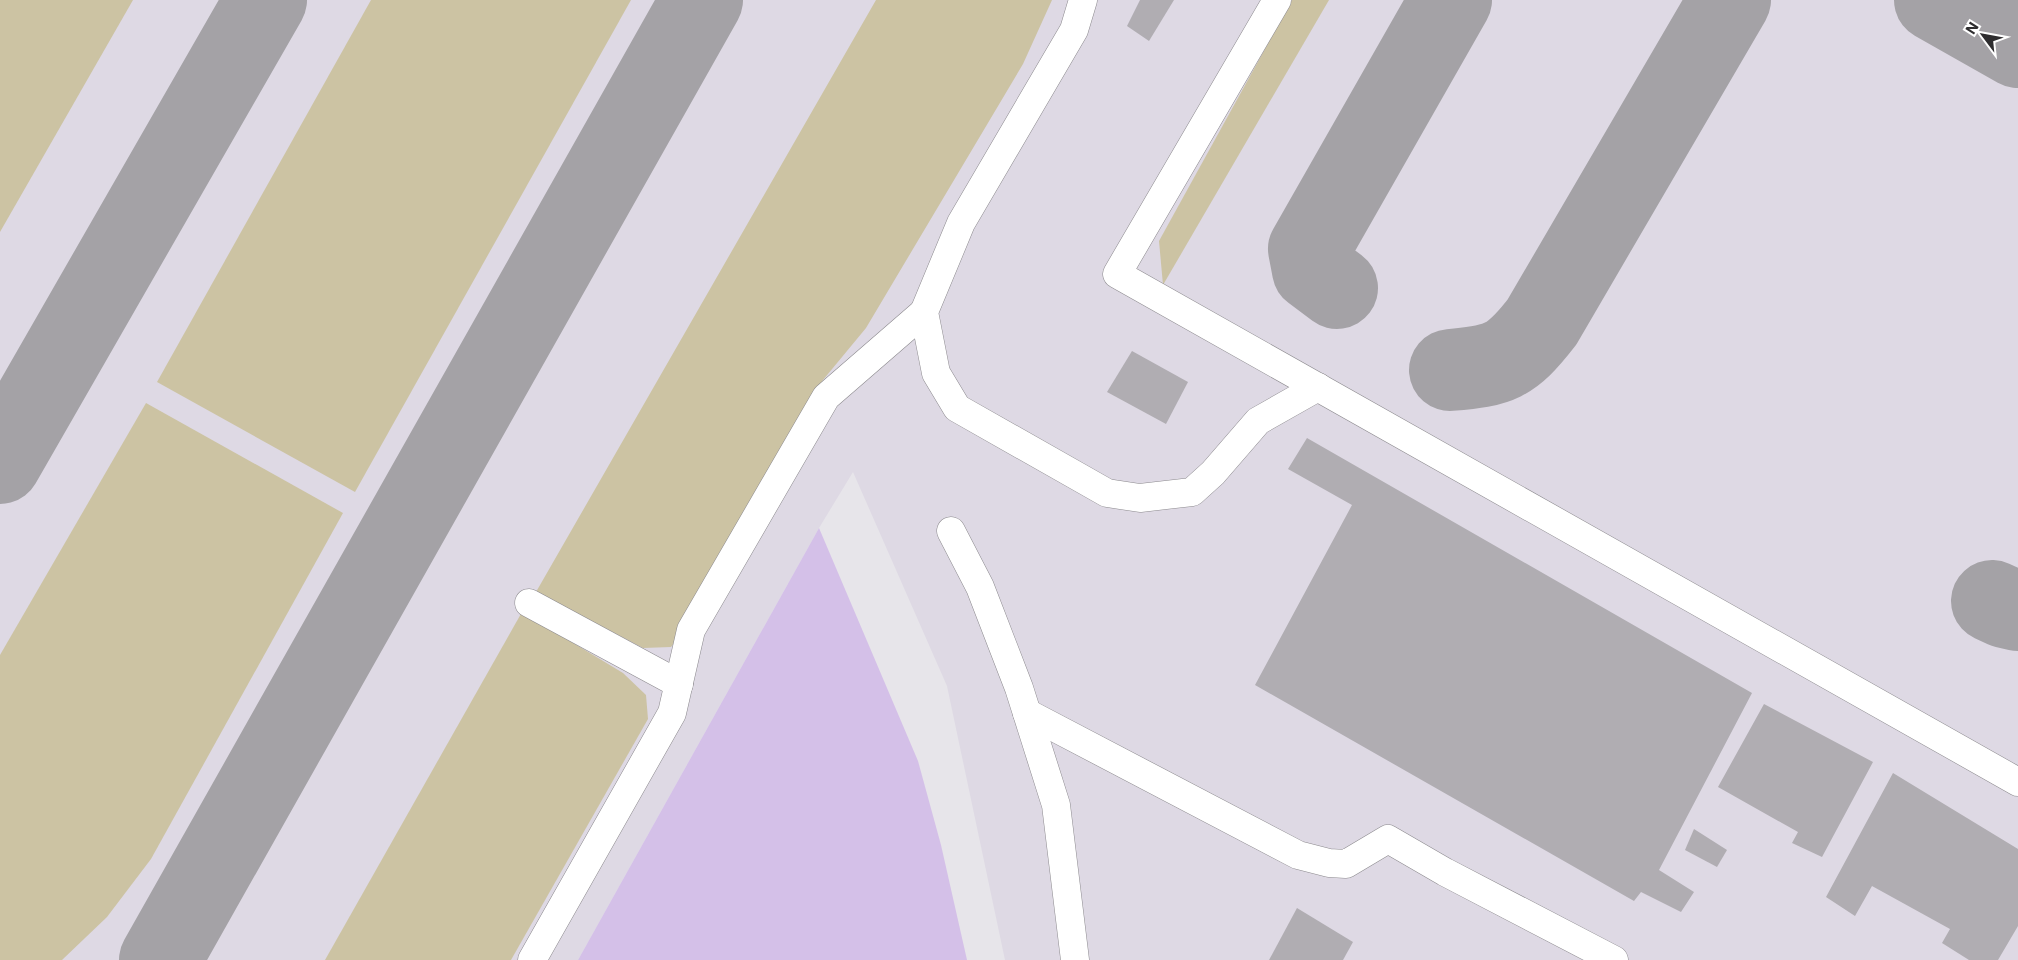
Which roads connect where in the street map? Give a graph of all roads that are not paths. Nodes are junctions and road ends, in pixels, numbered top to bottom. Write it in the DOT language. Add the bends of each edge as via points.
graph roads {
  1 [pos="1083,0"];
  2 [pos="1277,0"];
  3 [pos="924,312"];
  4 [pos="1318,387"];
  5 [pos="951,531"];
  6 [pos="529,603"];
  7 [pos="679,684"];
  8 [pos="1027,713"];
  9 [pos="2018,782"];
  10 [pos="532,960"];
  11 [pos="1075,960"];
  12 [pos="1614,960"];
  1 -- 3 [label="lane" via="1074,30 961,223"];
  2 -- 4 [label="lane" via="1117,274"];
  3 -- 4 [label="lane" via="936,373 957,408 1107,493 1140,498 1192,492 1258,421"];
  3 -- 7 [label="lane" via="826,397 692,630"];
  4 -- 9 [label="lane"];
  5 -- 8 [label="lane" via="980,587"];
  6 -- 7 [label="lane"];
  7 -- 10 [label="lane" via="672,713"];
  8 -- 11 [label="lane" via="1056,805"];
  8 -- 12 [label="lane" via="1298,855 1346,864 1388,839"];
}
